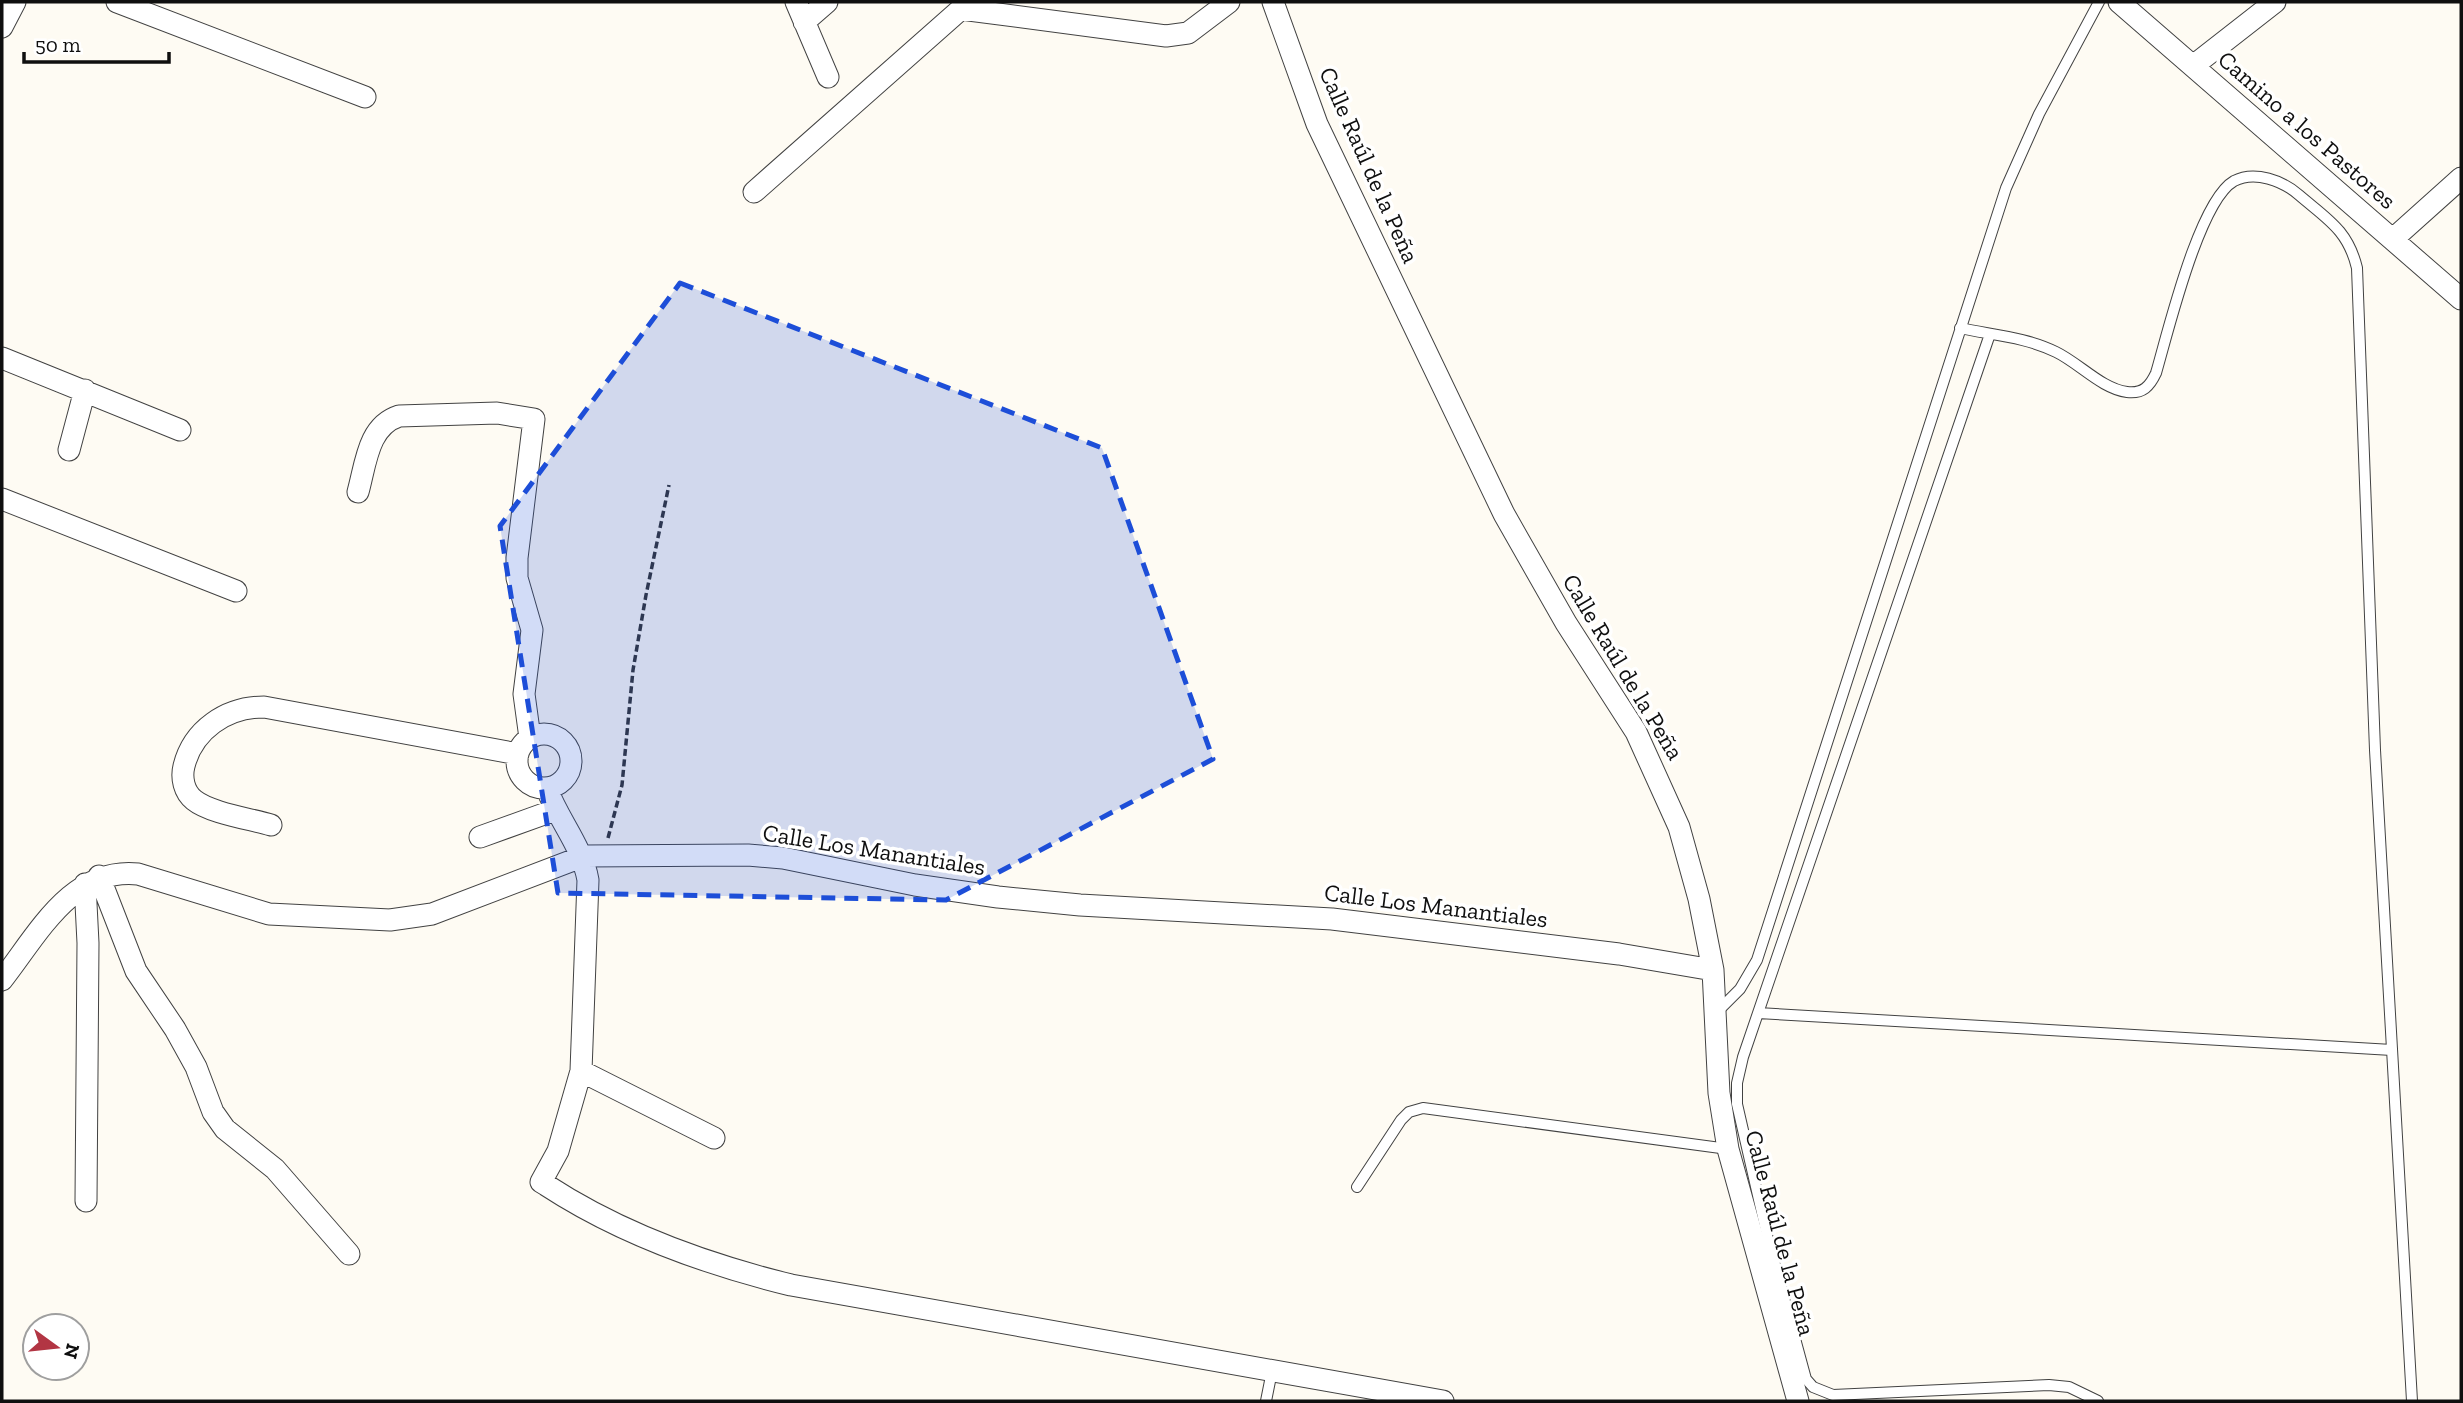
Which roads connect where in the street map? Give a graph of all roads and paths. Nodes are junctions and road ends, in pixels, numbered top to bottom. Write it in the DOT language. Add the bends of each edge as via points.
graph roads {
  1 [pos="15,2"];
  2 [pos="117,2"];
  3 [pos="796,2"];
  4 [pos="827,2"];
  5 [pos="1229,2"];
  6 [pos="1273,2"];
  7 [pos="2099,2"];
  8 [pos="2119,2"];
  9 [pos="2274,2"];
  10 [pos="804,22"];
  11 [pos="2,27"];
  12 [pos="2193,66"];
  13 [pos="828,78"];
  14 [pos="365,97"];
  15 [pos="2461,178"];
  16 [pos="754,192"];
  17 [pos="2393,239"];
  18 [pos="2461,299"];
  19 [pos="1960,328"];
  20 [pos="1990,334"];
  21 [pos="2,358"];
  22 [pos="85,390"];
  23 [pos="180,430"];
  24 [pos="69,450"];
  25 [pos="669,485"];
  26 [pos="358,492"];
  27 [pos="2,499"];
  28 [pos="236,591"];
  29 [pos="524,746"];
  30 [pos="547,789"];
  31 [pos="555,810"];
  32 [pos="271,825"];
  33 [pos="480,836"];
  34 [pos="594,857"];
  35 [pos="92,880"];
  36 [pos="1713,970"];
  37 [pos="2,980"];
  38 [pos="1758,1013"];
  39 [pos="1715,1014"];
  40 [pos="2392,1050"];
  41 [pos="581,1071"];
  42 [pos="714,1138"];
  43 [pos="1728,1149"];
  44 [pos="1357,1187"];
  45 [pos="86,1201"];
  46 [pos="349,1254"];
  47 [pos="1272,1371"];
  48 [pos="1266,1401"];
  49 [pos="1443,1401"];
  50 [pos="1798,1401"];
  51 [pos="2098,1401"];
  52 [pos="2412,1401"];
  1 -- 11 [label="street"];
  2 -- 14 [label="street"];
  3 -- 10 [label="street"];
  4 -- 10 [label="street"];
  5 -- 16 [label="street" via="1188,33 1166,36 961,9"];
  6 -- 36 [label="street, Calle Raúl de la Peña" via="1317,124 1504,513 1657,773 1679,827"];
  7 -- 19 [label="lane" via="2039,114 2006,188"];
  8 -- 12 [label="street, Camino a los Pastores"];
  9 -- 12 [label="street"];
  10 -- 13 [label="street"];
  12 -- 17 [label="street, Camino a los Pastores"];
  15 -- 17 [label="street"];
  17 -- 18 [label="street, Camino a los Pastores"];
  19 -- 20 [label="lane"];
  19 -- 39 [label="lane" via="1757,960 1740,989"];
  20 -- 38 [label="lane"];
  20 -- 40 [label="lane" via="2039,345 2119,390 2138,392 2145,390 2156,373 2206,218 2221,193 2235,181 2259,177 2276,181 2294,190 2345,234 2357,268 2375,750"];
  21 -- 22 [label="street"];
  22 -- 23 [label="street"];
  22 -- 24 [label="street"];
  25 -- 34 [label="path" via="634,670 622,785"];
  26 -- 29 [label="street" via="377,429 385,421 399,416 497,413 534,419 517,558 517,578 532,630 524,694"];
  27 -- 28 [label="street"];
  29 -- 30 [label="street" via="517,764 527,783"];
  29 -- 30 [label="street" via="551,734 568,747 572,758 566,779"];
  29 -- 32 [label="street" via="288,711 234,710 198,734 188,750 182,774 186,789 202,806"];
  30 -- 31 [label="street"];
  31 -- 33 [label="street"];
  31 -- 34 [label="street"];
  34 -- 35 [label="street, Calle Los Manantiales" via="412,919 269,914 138,874 120,872"];
  34 -- 36 [label="street, Calle Los Manantiales" via="783,858 998,897 1332,919"];
  34 -- 41 [label="street" via="588,880"];
  35 -- 37 [label="street" via="61,905"];
  35 -- 45 [label="street"];
  35 -- 46 [label="street" via="136,971 196,1068 213,1112 225,1129 275,1169"];
  36 -- 39 [label="street, Calle Raúl de la Peña"];
  38 -- 40 [label="lane"];
  38 -- 51 [label="lane" via="1740,1070 1737,1104 1768,1239 1806,1378 1813,1387 1833,1395 2049,1385 2069,1387"];
  39 -- 43 [label="street, Calle Raúl de la Peña" via="1719,1093"];
  40 -- 52 [label="lane"];
  41 -- 42 [label="street"];
  41 -- 47 [label="street" via="558,1151 541,1182 663,1246 791,1286"];
  43 -- 44 [label="lane" via="1423,1108 1401,1120"];
  43 -- 50 [label="street, Calle Raúl de la Peña"];
  47 -- 48 [label="lane"];
  47 -- 49 [label="street"];
}
